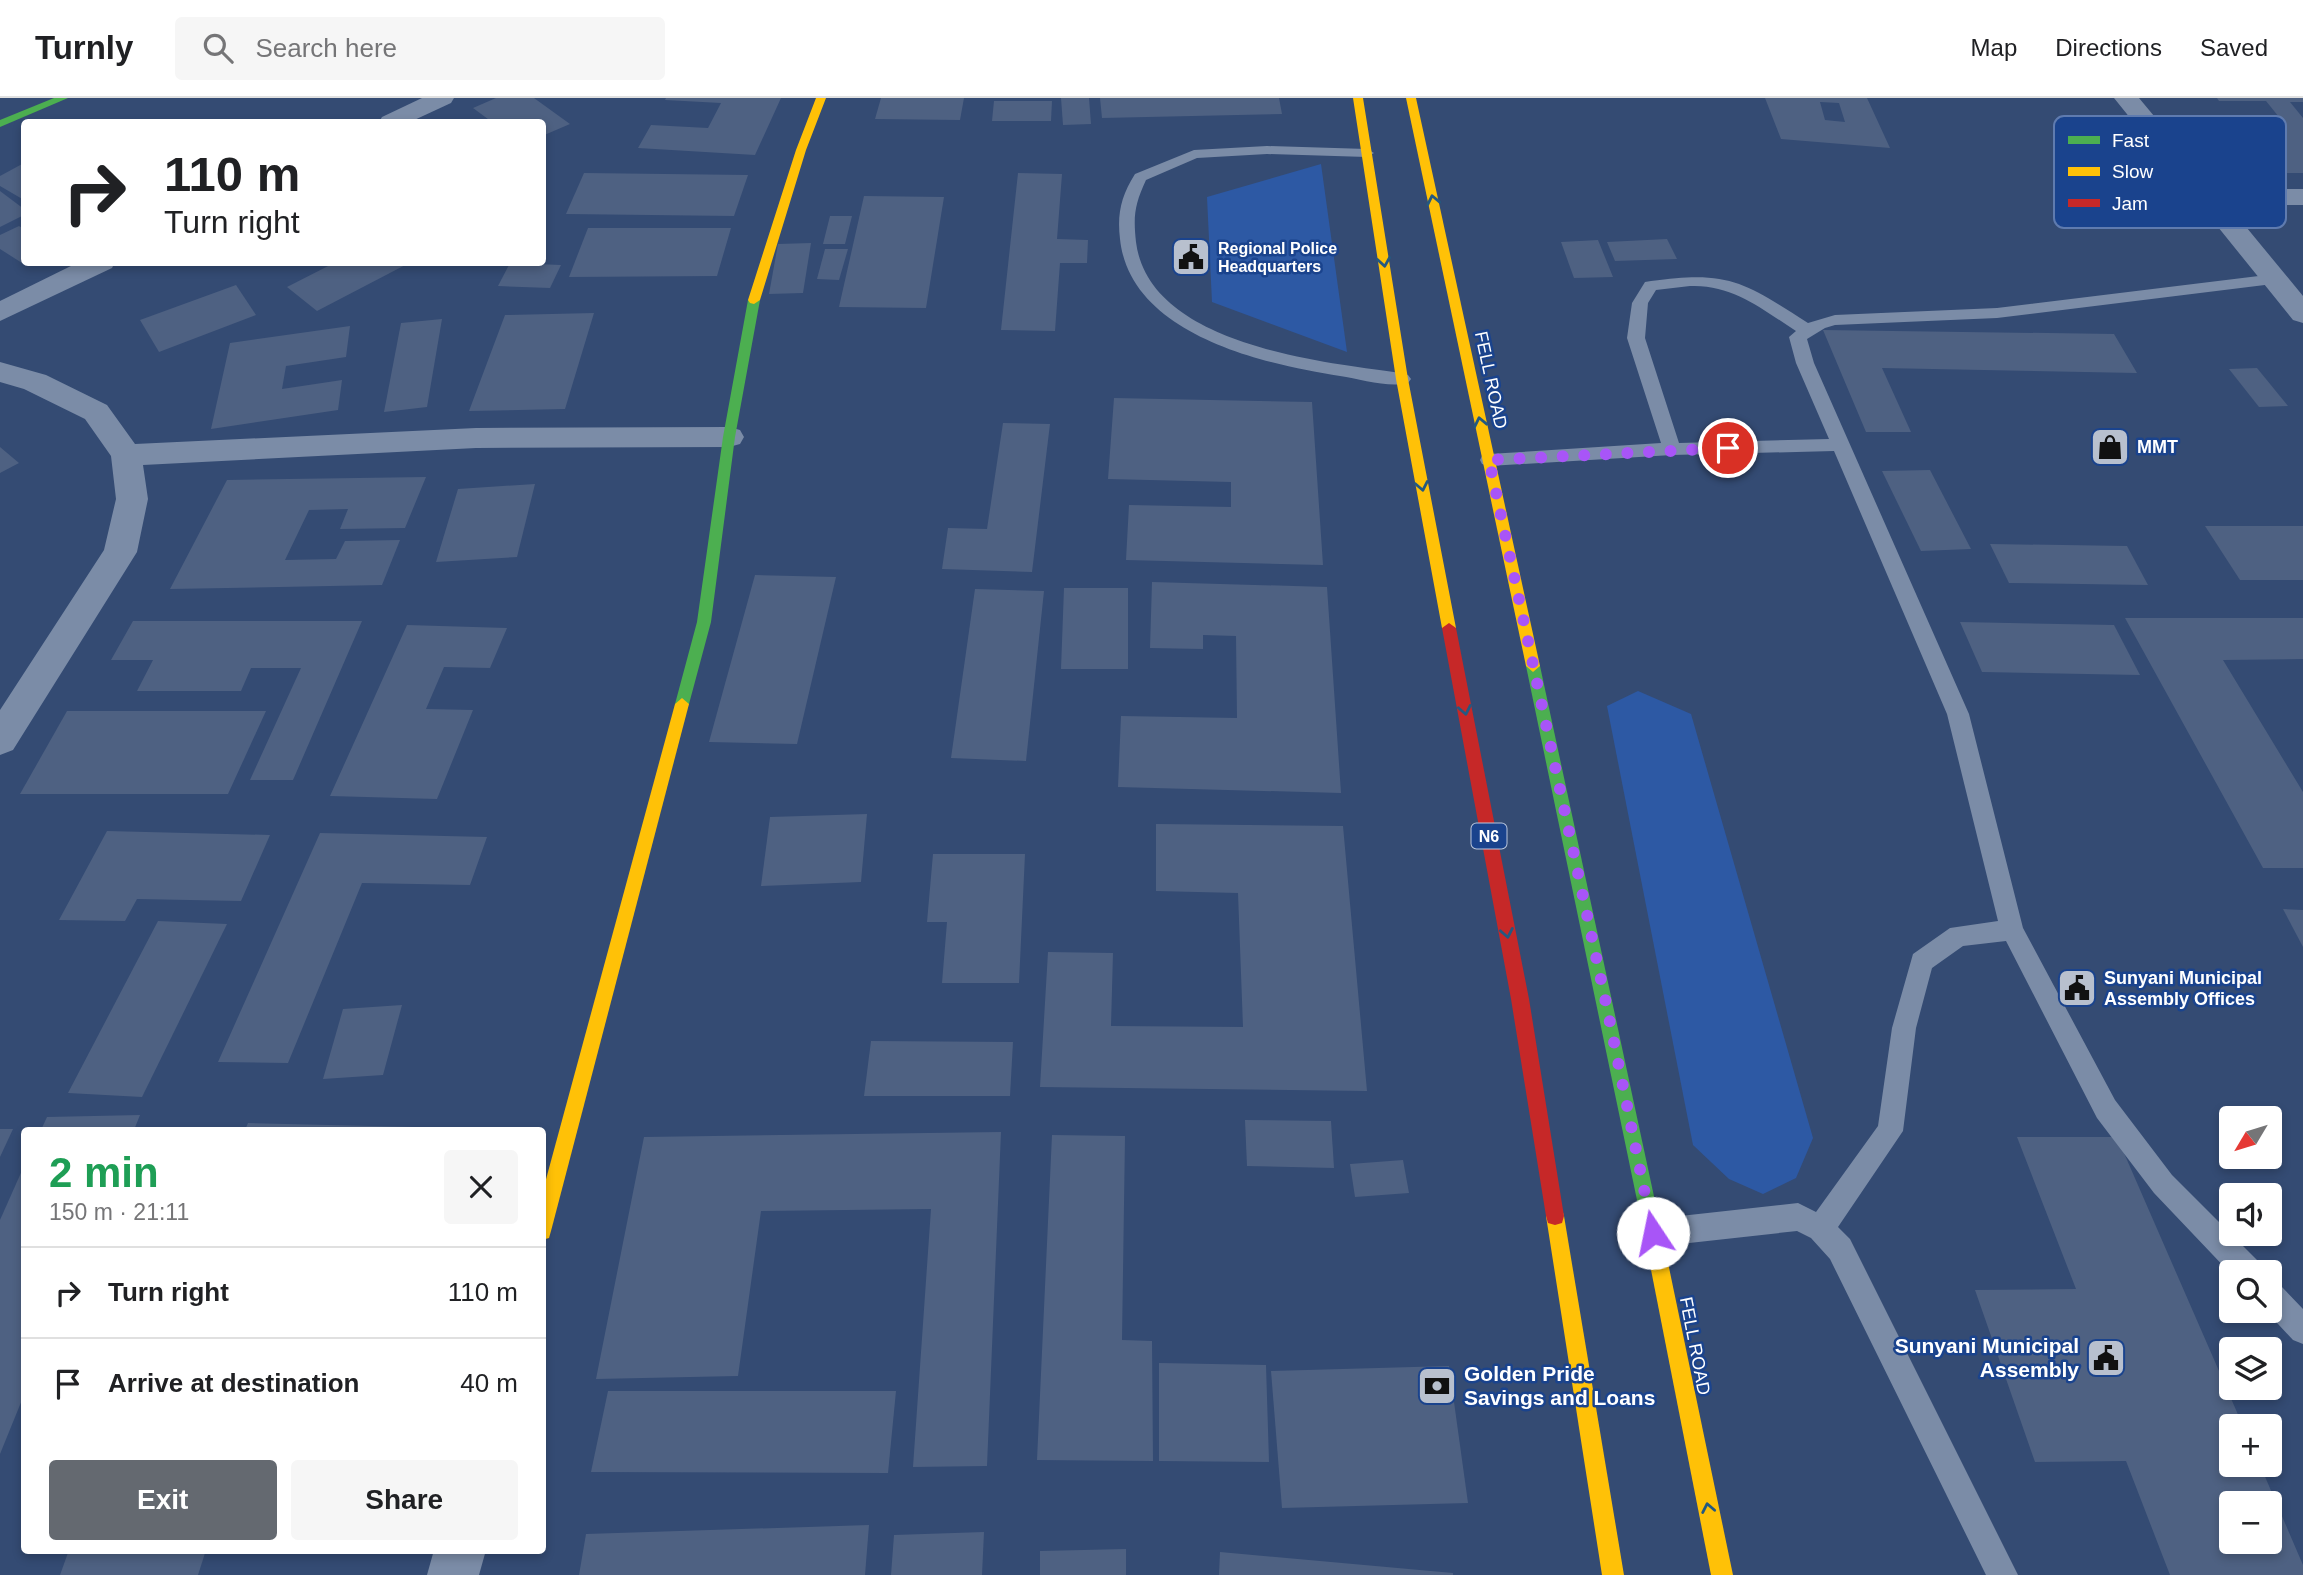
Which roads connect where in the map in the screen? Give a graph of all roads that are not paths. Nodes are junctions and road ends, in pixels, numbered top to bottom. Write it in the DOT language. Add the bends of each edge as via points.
graph roads {
  1 [pos="62,98"];
  2 [pos="442,98"];
  3 [pos="821,98"];
  4 [pos="1358,98"];
  5 [pos="1411,98"];
  6 [pos="2126,98"];
  7 [pos="2141,116"];
  8 [pos="397,119"];
  9 [pos="0,124"];
  10 [pos="1367,153"];
  11 [pos="2233,228"];
  12 [pos="94,266"];
  13 [pos="2275,279"];
  14 [pos="0,312"];
  15 [pos="2303,314"];
  16 [pos="1806,330"];
  17 [pos="0,372"];
  18 [pos="1402,379"];
  19 [pos="729,437"];
  20 [pos="1840,445"];
  21 [pos="1672,449"];
  22 [pos="127,455"];
  23 [pos="1489,460"];
  24 [pos="0,740"];
  25 [pos="2012,930"];
  26 [pos="546,1216"];
  27 [pos="1821,1228"];
  28 [pos="1653,1233"];
  29 [pos="2237,1260"];
  30 [pos="2282,1307"];
  31 [pos="2303,1330"];
  32 [pos="459,1554"];
  33 [pos="453,1575"];
  34 [pos="1613,1575"];
  35 [pos="1722,1575"];
  36 [pos="2002,1575"];
  1 -- 9 [label="main road"];
  2 -- 8 [label="street"];
  3 -- 19 [label="main road" via="754,302"];
  4 -- 10 [label="main road, N6"];
  23 -- 5 [label="main road, FELL ROAD, one-way"];
  6 -- 7 [label="street"];
  10 -- 18 [label="main road, N6, one-way"];
  10 -- 18 [label="lane" via="1267,150 1194,154 1140,177 1126,209 1133,268 1164,308 1216,339 1312,367"];
  11 -- 13 [label="street"];
  12 -- 14 [label="street"];
  13 -- 15 [label="street"];
  13 -- 16 [label="lane" via="1997,313 1835,320"];
  16 -- 20 [label="lane" via="1798,337 1805,363"];
  16 -- 21 [label="lane" via="1727,284 1688,281 1651,286 1640,303 1636,338"];
  17 -- 22 [label="street" via="35,382 96,412"];
  18 -- 34 [label="main road, N6, one-way" via="1520,999"];
  19 -- 22 [label="street" via="476,438"];
  19 -- 26 [label="main road" via="704,622"];
  20 -- 21 [label="lane"];
  20 -- 25 [label="lane" via="1958,714"];
  21 -- 23 [label="lane"];
  22 -- 24 [label="street" via="132,499 120,552"];
  23 -- 28 [label="main road, FELL ROAD"];
  25 -- 27 [label="lane" via="1958,936 1922,962 1904,1028 1890,1132"];
  25 -- 29 [label="lane" via="2106,1109 2163,1184"];
  27 -- 28 [label="lane" via="1798,1217"];
  27 -- 36 [label="lane" via="1840,1249"];
  35 -- 28 [label="main road, FELL ROAD, one-way"];
  30 -- 31 [label="lane"];
  32 -- 33 [label="street"];
}
